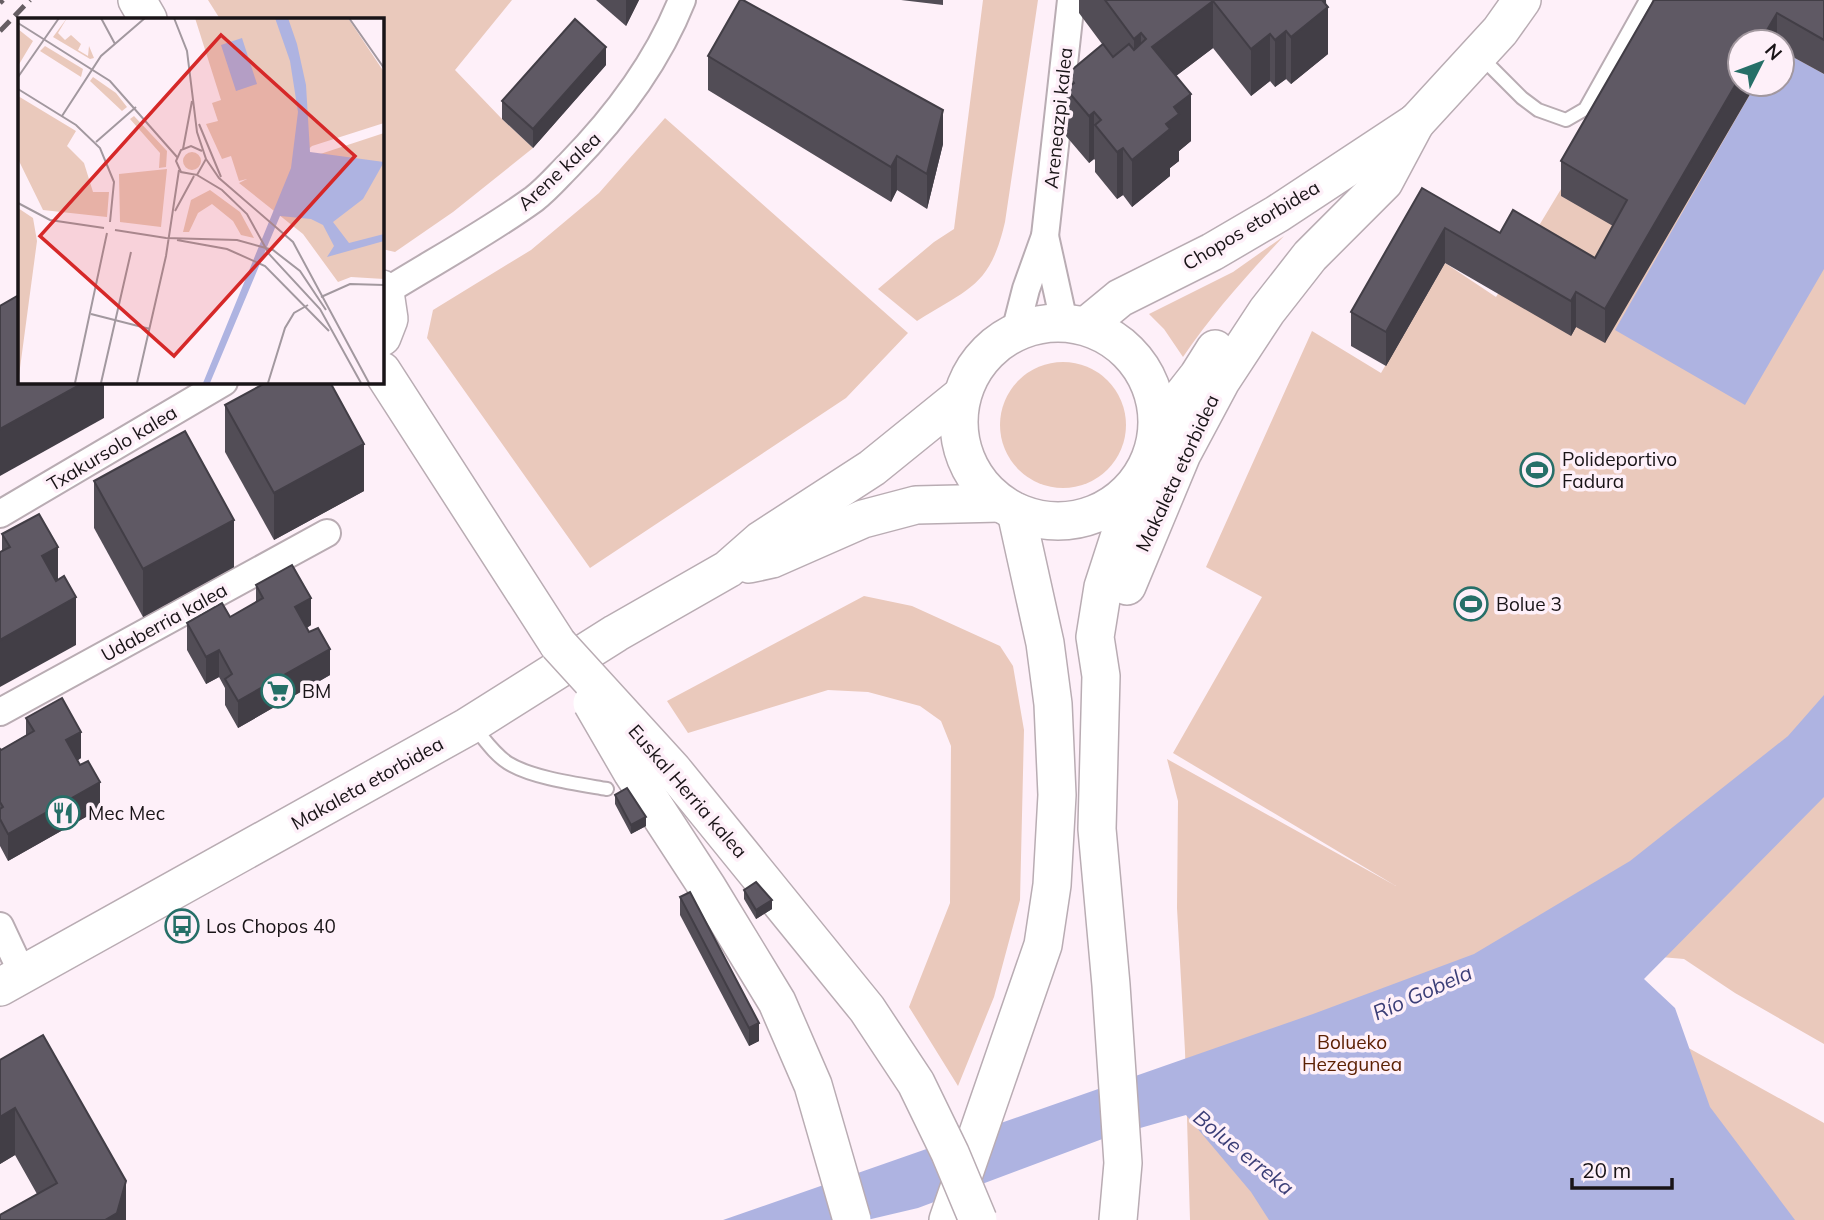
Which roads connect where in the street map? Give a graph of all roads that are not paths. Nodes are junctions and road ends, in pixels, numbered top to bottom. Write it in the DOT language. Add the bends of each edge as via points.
graph roads {
  1 [pos="137,0"];
  2 [pos="682,0"];
  3 [pos="1071,0"];
  4 [pos="1522,0"];
  5 [pos="1646,0"];
  6 [pos="147,18"];
  7 [pos="1479,55"];
  8 [pos="1416,122"];
  9 [pos="1045,236"];
  10 [pos="384,290"];
  11 [pos="1075,324"];
  12 [pos="1015,332"];
  13 [pos="383,334"];
  14 [pos="383,373"];
  15 [pos="222,383"];
  16 [pos="961,396"];
  17 [pos="1158,427"];
  18 [pos="1136,485"];
  19 [pos="1008,508"];
  20 [pos="0,514"];
  21 [pos="327,533"];
  22 [pos="728,569"];
  23 [pos="558,644"];
  24 [pos="1101,676"];
  25 [pos="0,712"];
  26 [pos="472,724"];
  27 [pos="607,789"];
  28 [pos="0,926"];
  29 [pos="11,981"];
  30 [pos="852,1220"];
  31 [pos="948,1220"];
  32 [pos="978,1220"];
  33 [pos="1118,1220"];
  1 -- 6 [label="street"];
  2 -- 10 [label="street, Arene kalea" via="670,32 603,131 546,188 491,229"];
  3 -- 9 [label="street, Areneazpi kalea"];
  4 -- 7 [label="street, Makaleta etorbidea"];
  5 -- 7 [label="lane" via="1585,109 1566,120 1521,98"];
  7 -- 8 [label="street, Makaleta etorbidea"];
  8 -- 11 [label="street, Chopos etorbidea" via="1277,214"];
  8 -- 17 [label="street, Makaleta etorbidea" via="1292,250 1233,320"];
  8 -- 24 [label="street, Makaleta etorbidea" via="1384,182 1310,256 1221,381 1182,454 1132,570"];
  9 -- 11 [label="street, Areneazpi kalea"];
  9 -- 12 [label="street, Areneazpi kalea"];
  10 -- 13 [label="street" via="389,319"];
  11 -- 12 [label="street" via="1042,323"];
  11 -- 17 [label="street" via="1111,337 1131,354 1156,401"];
  12 -- 16 [label="street" via="991,348 973,369"];
  14 -- 23 [label="street, Euskal Herria kalea"];
  15 -- 20 [label="street, Txakursolo kalea"];
  16 -- 19 [label="street" via="958,420 969,467 983,487"];
  16 -- 22 [label="street, Makaleta etorbidea" via="872,468 761,540"];
  17 -- 18 [label="street" via="1151,458"];
  18 -- 19 [label="street" via="1111,506 1081,519 1048,521"];
  18 -- 24 [label="street" via="1103,587 1096,637"];
  19 -- 22 [label="street, Makaleta etorbidea" via="916,505 863,519 772,559"];
  19 -- 31 [label="street" via="1045,643 1053,704 1057,795 1052,885 1043,945"];
  21 -- 25 [label="street, Udaberria kalea"];
  22 -- 26 [label="street, Makaleta etorbidea"];
  23 -- 30 [label="street, bridge" via="632,772 777,1002 813,1084"];
  23 -- 32 [label="street, Euskal Herria kalea, bridge" via="673,769 867,1009 916,1083"];
  24 -- 33 [label="street" via="1097,829 1123,1163"];
  26 -- 27 [label="lane" via="509,764 553,779"];
  26 -- 29 [label="street, Makaleta etorbidea"];
  28 -- 29 [label="street"];
}
